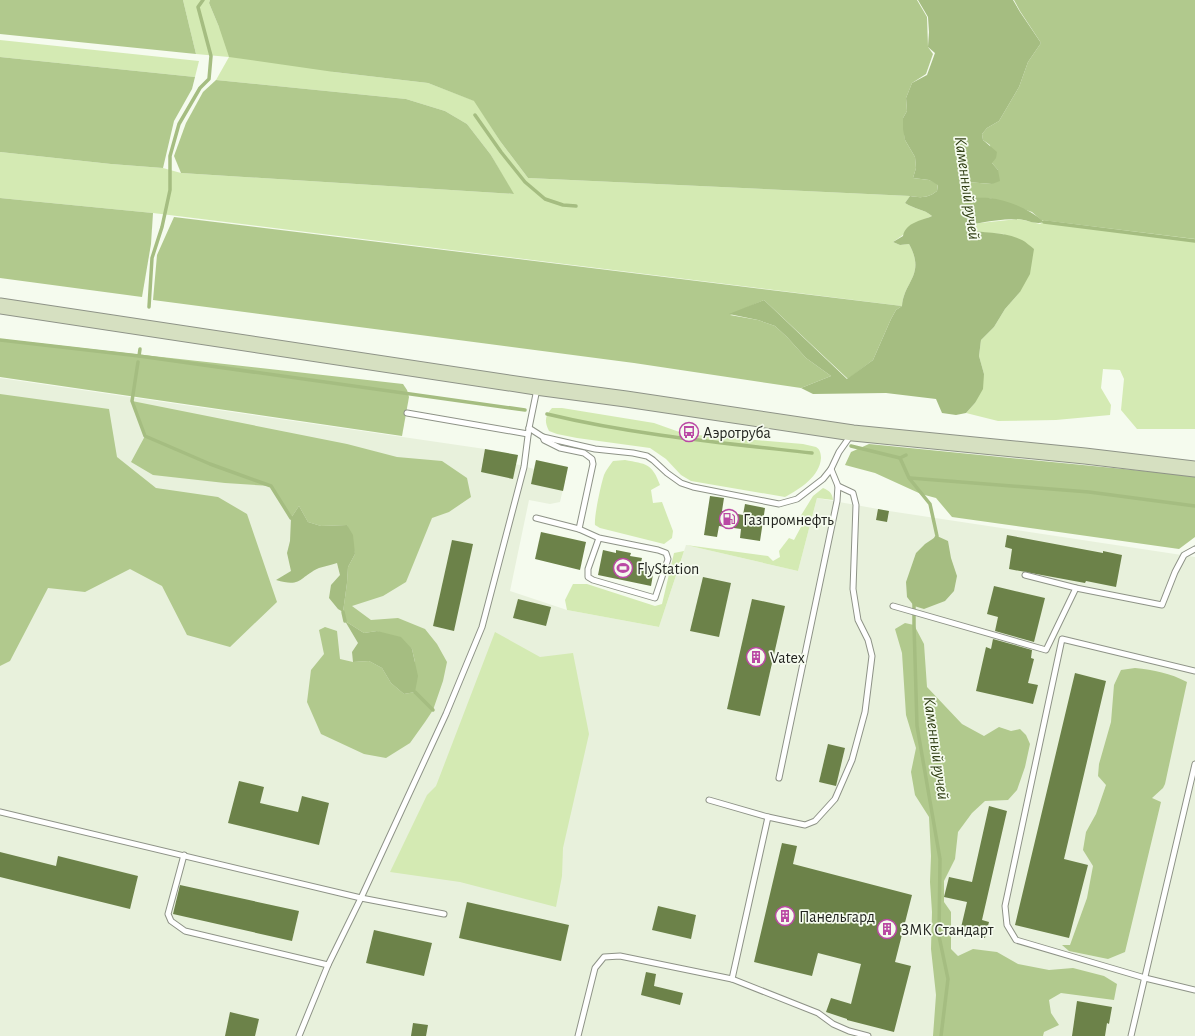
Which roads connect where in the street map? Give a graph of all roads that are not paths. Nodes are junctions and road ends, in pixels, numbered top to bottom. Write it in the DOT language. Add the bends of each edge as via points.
graph roads {
  1 [pos="0,306"];
  2 [pos="536,387"];
  3 [pos="407,413"];
  4 [pos="529,428"];
  5 [pos="853,433"];
  6 [pos="528,434"];
  7 [pos="543,437"];
  8 [pos="595,449"];
  9 [pos="593,464"];
  10 [pos="831,469"];
  11 [pos="1195,469"];
  12 [pos="838,486"];
  13 [pos="536,518"];
  14 [pos="579,529"];
  15 [pos="599,538"];
  16 [pos="1195,549"];
  17 [pos="1025,575"];
  18 [pos="1076,588"];
  19 [pos="893,606"];
  20 [pos="1195,671"];
  21 [pos="1195,764"];
  22 [pos="780,778"];
  23 [pos="709,800"];
  24 [pos="0,812"];
  25 [pos="768,817"];
  26 [pos="184,855"];
  27 [pos="361,898"];
  28 [pos="444,914"];
  29 [pos="328,966"];
  30 [pos="1145,978"];
  31 [pos="732,979"];
  32 [pos="1195,990"];
  33 [pos="299,1036"];
  34 [pos="578,1036"];
  35 [pos="868,1036"];
  36 [pos="1131,1036"];
  1 -- 2 [label="main road"];
  2 -- 4 [label="lane"];
  2 -- 5 [label="main road"];
  3 -- 6 [label="lane"];
  4 -- 6 [label="lane"];
  4 -- 7 [label="lane"];
  5 -- 10 [label="lane" via="839,452"];
  5 -- 11 [label="main road"];
  6 -- 27 [label="lane" via="524,467 482,627 446,714"];
  7 -- 8 [label="lane"];
  7 -- 9 [label="lane" via="560,448 588,456"];
  8 -- 9 [label="lane"];
  8 -- 10 [label="lane" via="641,454 681,482 692,486 779,504 797,499 823,479"];
  9 -- 14 [label="lane"];
  10 -- 12 [label="lane"];
  12 -- 22 [label="lane"];
  12 -- 25 [label="lane" via="854,493 856,506 853,589 858,620 868,640 872,656 865,712 852,760 835,799 815,821 805,825"];
  13 -- 14 [label="lane"];
  14 -- 15 [label="lane"];
  15 -- 15 [label="lane" via="666,553 668,559 655,598 588,577 588,569"];
  16 -- 18 [label="lane" via="1184,555 1162,605"];
  17 -- 18 [label="lane"];
  18 -- 19 [label="lane" via="1046,650"];
  20 -- 30 [label="lane" via="1062,640 1005,906 1007,925 1016,940"];
  21 -- 30 [label="lane"];
  23 -- 25 [label="lane"];
  24 -- 26 [label="lane"];
  25 -- 31 [label="lane"];
  26 -- 27 [label="lane"];
  26 -- 29 [label="lane" via="168,914 171,921 185,931"];
  27 -- 28 [label="lane"];
  27 -- 29 [label="lane"];
  29 -- 33 [label="lane"];
  30 -- 32 [label="lane"];
  30 -- 36 [label="lane"];
  31 -- 34 [label="lane" via="620,956 604,957 595,968"];
  31 -- 35 [label="lane" via="818,1013 849,1031"];
}
